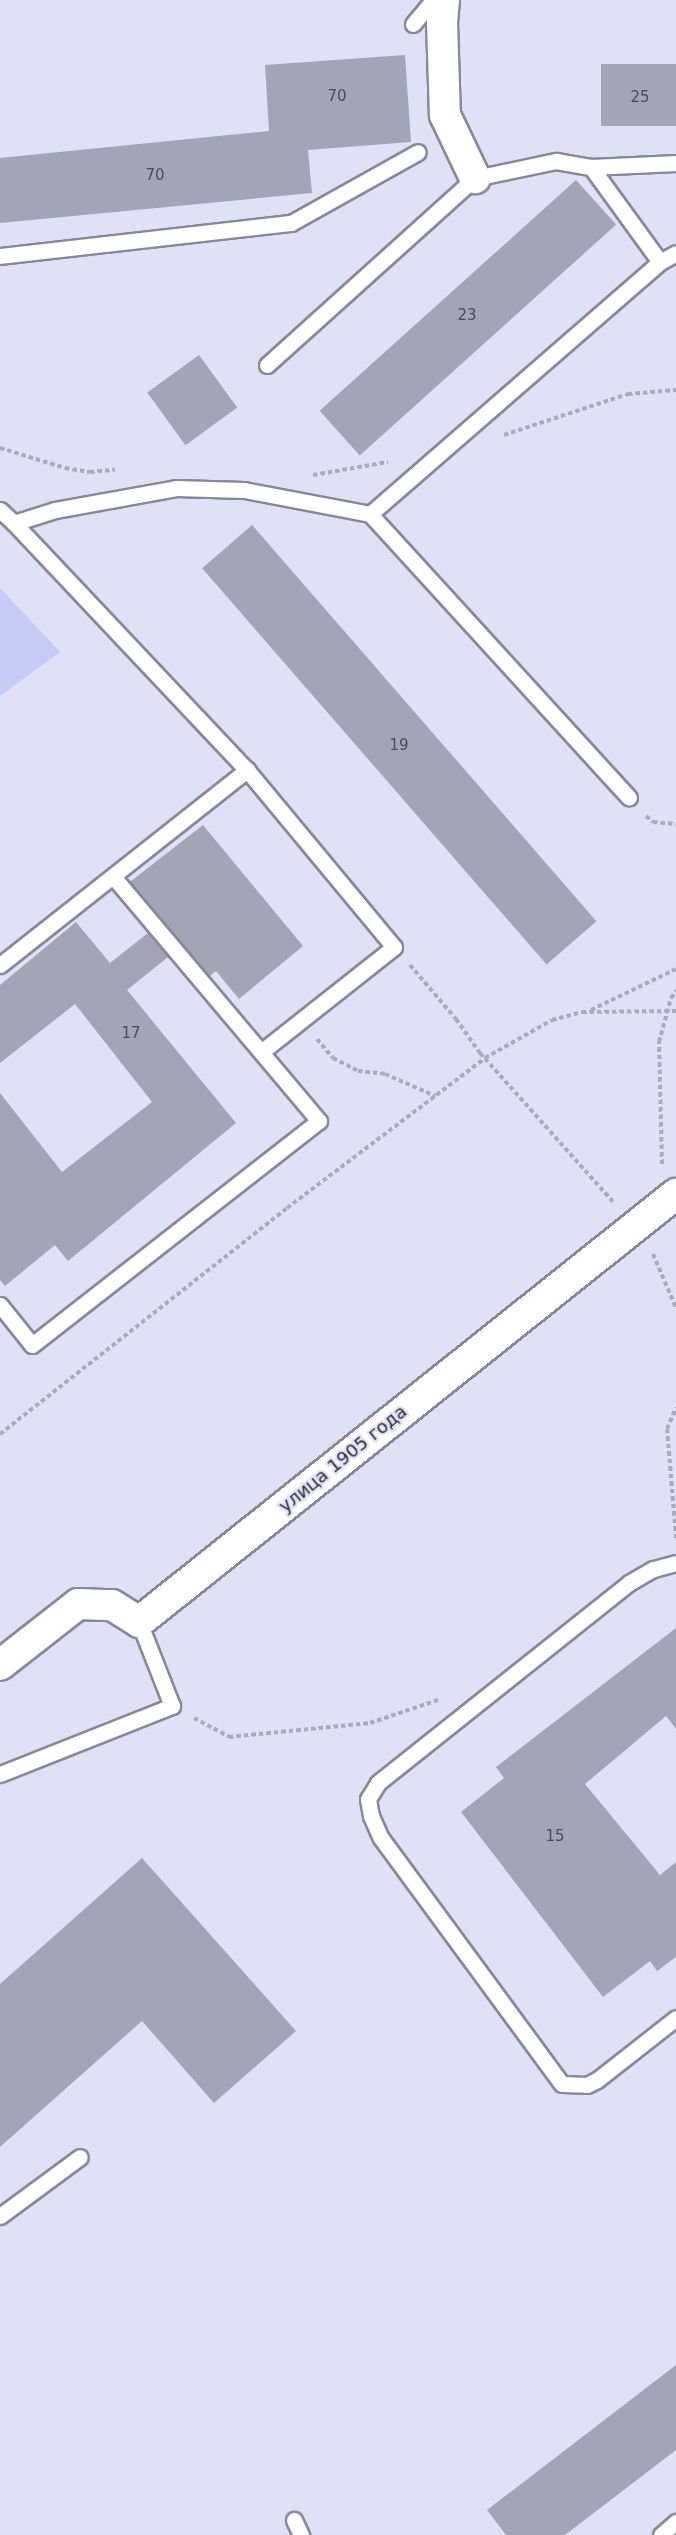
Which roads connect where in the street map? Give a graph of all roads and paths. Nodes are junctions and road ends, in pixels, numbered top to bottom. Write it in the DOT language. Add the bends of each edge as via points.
graph roads {
  1 [pos="433,0"];
  2 [pos="444,0"];
  3 [pos="413,24"];
  4 [pos="418,152"];
  5 [pos="676,163"];
  6 [pos="591,166"];
  7 [pos="475,178"];
  8 [pos="676,253"];
  9 [pos="0,256"];
  10 [pos="660,262"];
  11 [pos="267,365"];
  12 [pos="676,390"];
  13 [pos="492,438"];
  14 [pos="0,510"];
  15 [pos="370,514"];
  16 [pos="14,523"];
  17 [pos="247,770"];
  18 [pos="628,798"];
  19 [pos="653,822"];
  20 [pos="676,824"];
  21 [pos="113,876"];
  22 [pos="0,965"];
  23 [pos="676,969"];
  24 [pos="423,981"];
  25 [pos="676,991"];
  26 [pos="587,1011"];
  27 [pos="676,1011"];
  28 [pos="667,1012"];
  29 [pos="261,1052"];
  30 [pos="333,1058"];
  31 [pos="485,1058"];
  32 [pos="435,1096"];
  33 [pos="602,1191"];
  34 [pos="670,1199"];
  35 [pos="652,1252"];
  36 [pos="0,1305"];
  37 [pos="676,1308"];
  38 [pos="676,1407"];
  39 [pos="0,1434"];
  40 [pos="676,1539"];
  41 [pos="676,1563"];
  42 [pos="139,1622"];
  43 [pos="0,1665"];
  44 [pos="448,1696"];
  45 [pos="172,1706"];
  46 [pos="0,1774"];
  47 [pos="676,2018"];
  48 [pos="80,2157"];
  49 [pos="0,2216"];
  50 [pos="294,2520"];
  51 [pos="676,2522"];
  52 [pos="301,2535"];
  53 [pos="661,2535"];
  1 -- 3 [label="lane"];
  2 -- 7 [label="street" via="445,116"];
  4 -- 9 [label="lane" via="291,223"];
  5 -- 6 [label="lane"];
  6 -- 7 [label="lane" via="556,161"];
  6 -- 10 [label="lane"];
  7 -- 11 [label="lane"];
  8 -- 10 [label="lane"];
  10 -- 15 [label="lane"];
  12 -- 13 [label="path" via="628,394"];
  14 -- 16 [label="lane"];
  15 -- 16 [label="lane" via="244,490 176,488 55,510"];
  15 -- 18 [label="lane"];
  16 -- 17 [label="lane"];
  17 -- 21 [label="lane"];
  17 -- 29 [label="lane" via="394,947"];
  19 -- 20 [label="path"];
  21 -- 22 [label="lane"];
  21 -- 29 [label="lane"];
  23 -- 26 [label="path"];
  24 -- 31 [label="path"];
  25 -- 28 [label="path"];
  26 -- 28 [label="path"];
  26 -- 31 [label="path" via="552,1020"];
  27 -- 28 [label="path"];
  28 -- 34 [label="path" via="659,1042"];
  29 -- 36 [label="lane" via="319,1121 32,1345"];
  30 -- 32 [label="path" via="358,1071 385,1074"];
  31 -- 32 [label="path"];
  31 -- 33 [label="path"];
  32 -- 39 [label="path"];
  34 -- 42 [label="street, улица 1905 года"];
  35 -- 37 [label="path"];
  38 -- 40 [label="path" via="667,1429"];
  41 -- 47 [label="lane" via="653,1569 628,1583 378,1783 368,1799 381,1838 562,2084 587,2085 597,2080"];
  42 -- 43 [label="street" via="112,1605 78,1604"];
  42 -- 45 [label="lane"];
  44 -- 45 [label="path" via="370,1723 230,1737"];
  45 -- 46 [label="lane"];
  48 -- 49 [label="lane"];
  50 -- 52 [label="lane"];
  51 -- 53 [label="lane"];
}
